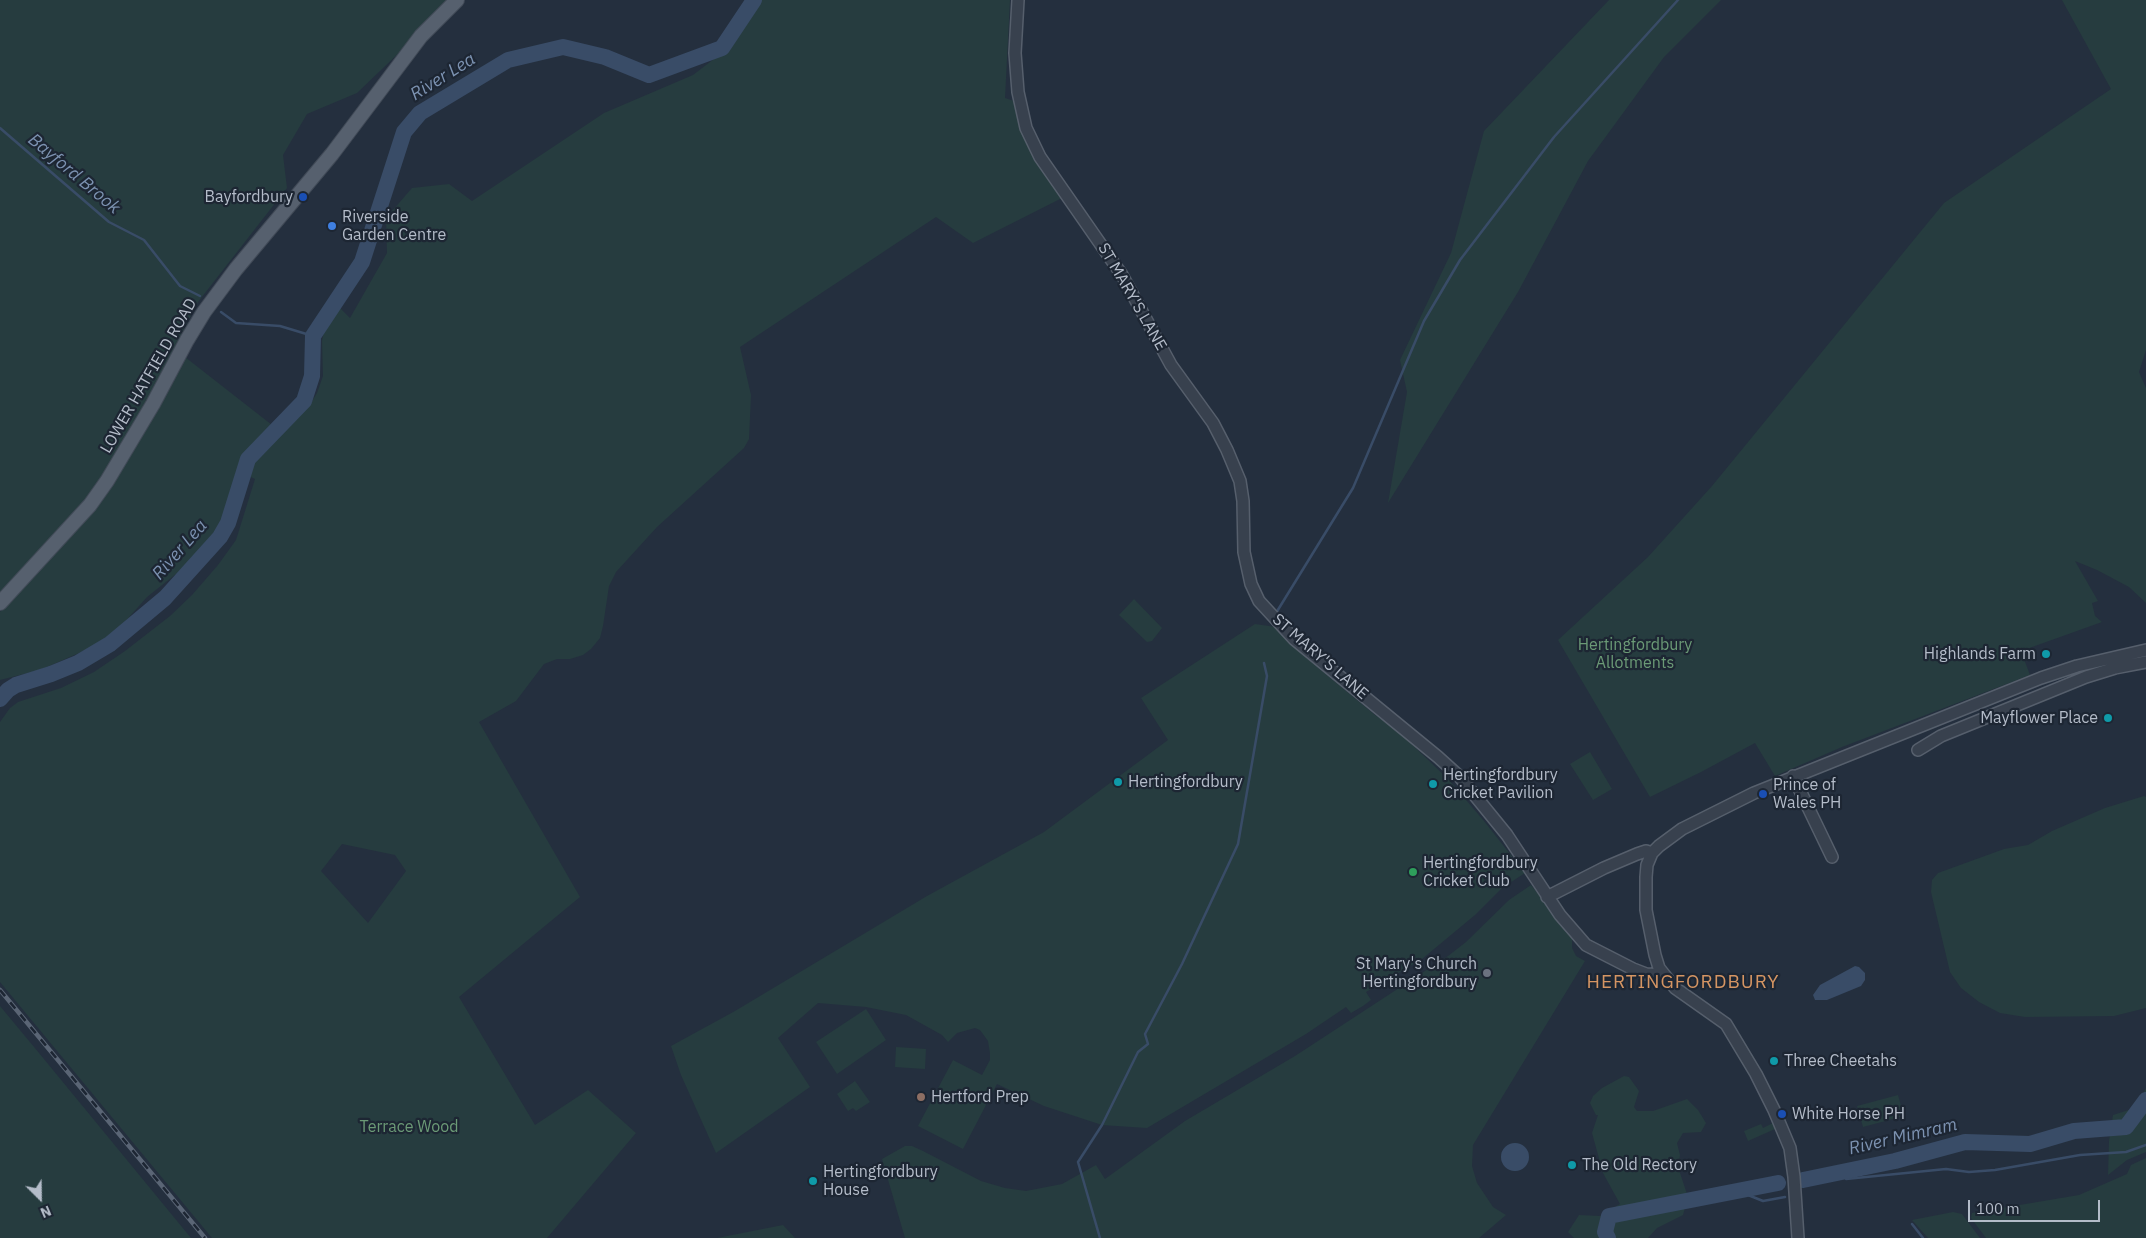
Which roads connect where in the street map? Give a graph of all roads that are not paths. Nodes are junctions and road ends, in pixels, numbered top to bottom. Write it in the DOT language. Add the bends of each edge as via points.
graph roads {
  1 [pos="457,0"];
  2 [pos="1018,0"];
  3 [pos="0,603"];
  4 [pos="2146,650"];
  5 [pos="2146,662"];
  6 [pos="1918,750"];
  7 [pos="1793,776"];
  8 [pos="1652,854"];
  9 [pos="1832,857"];
  10 [pos="1548,897"];
  11 [pos="1664,975"];
  12 [pos="1798,1238"];
  1 -- 3 [label="main road, LOWER HATFIELD ROAD" via="421,36 332,154 236,269 204,312 107,481 90,505"];
  2 -- 10 [label="street, ST MARY'S LANE" via="1015,53 1018,92 1026,128 1040,157 1122,275 1171,365 1212,423 1235,466 1243,501 1246,565 1258,601 1306,649 1459,776 1522,854"];
  4 -- 7 [label="street" via="2077,666 2033,681"];
  5 -- 6 [label="street" via="2086,677 1941,736"];
  7 -- 8 [label="street" via="1699,819"];
  7 -- 9 [label="street"];
  8 -- 10 [label="street" via="1646,851 1625,859"];
  8 -- 11 [label="street" via="1646,877 1646,910 1655,955"];
  10 -- 11 [label="street, ST MARY'S LANE" via="1586,945 1633,969"];
  11 -- 12 [label="street" via="1680,992 1729,1028 1750,1062 1790,1148"];
}
